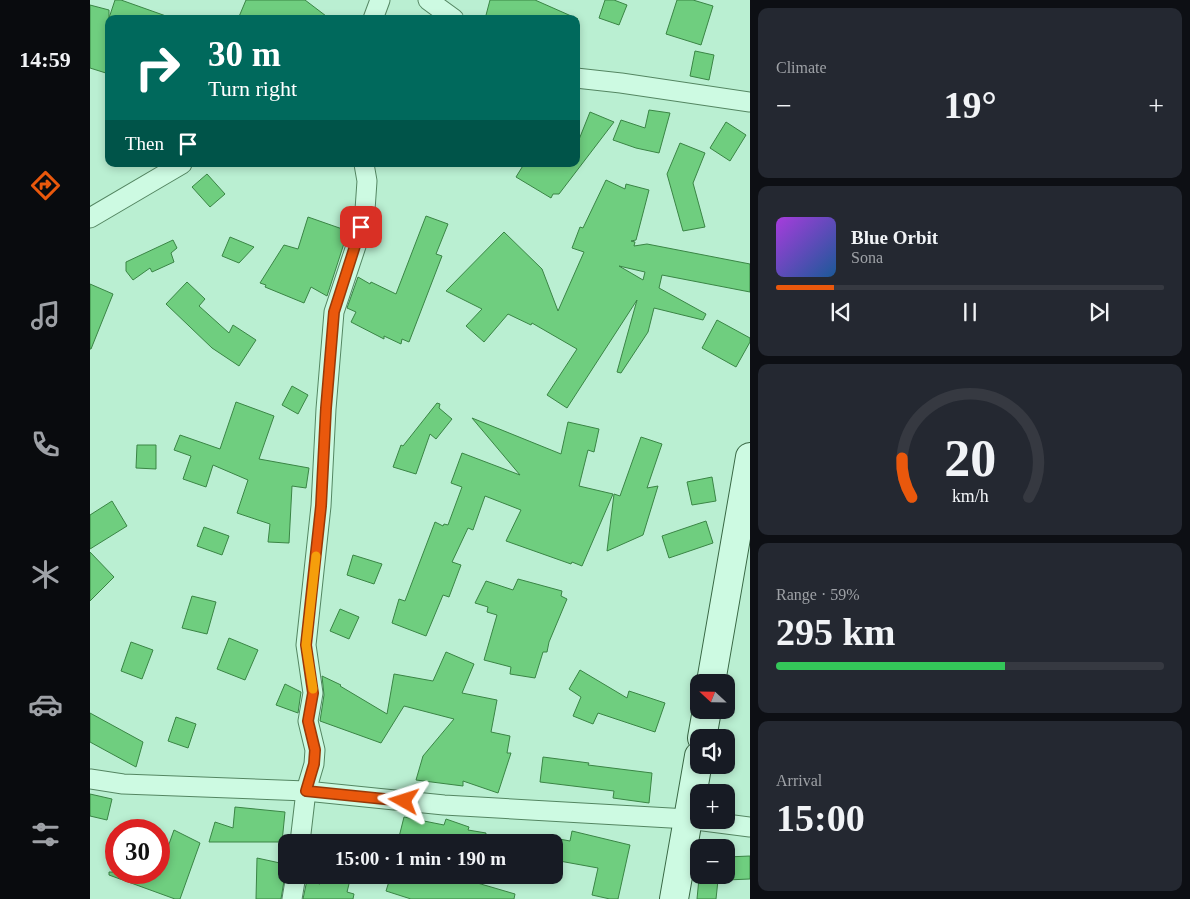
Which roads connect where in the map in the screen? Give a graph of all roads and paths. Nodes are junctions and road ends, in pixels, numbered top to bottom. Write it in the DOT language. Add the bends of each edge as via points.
graph roads {
  1 [pos="380,0"];
  2 [pos="428,0"];
  3 [pos="374,15"];
  4 [pos="449,15"];
  5 [pos="580,78"];
  6 [pos="750,102"];
  7 [pos="177,167"];
  8 [pos="365,167"];
  9 [pos="90,218"];
  10 [pos="750,457"];
  11 [pos="712,674"];
  12 [pos="696,774"];
  13 [pos="90,779"];
  14 [pos="306,791"];
  15 [pos="688,819"];
  16 [pos="750,827"];
  17 [pos="301,834"];
  18 [pos="294,884"];
  19 [pos="292,899"];
  20 [pos="674,899"];
  1 -- 3 [label="street"];
  2 -- 4 [label="street"];
  5 -- 6 [label="street"];
  7 -- 9 [label="street"];
  8 -- 14 [label="street" via="365,210 334,312 321,506 306,645 313,693 308,721 315,750"];
  10 -- 11 [label="street"];
  12 -- 15 [label="street"];
  13 -- 14 [label="street" via="123,784"];
  14 -- 15 [label="street" via="444,805"];
  14 -- 17 [label="street"];
  15 -- 16 [label="street"];
  15 -- 20 [label="street"];
  18 -- 19 [label="street"];
}
